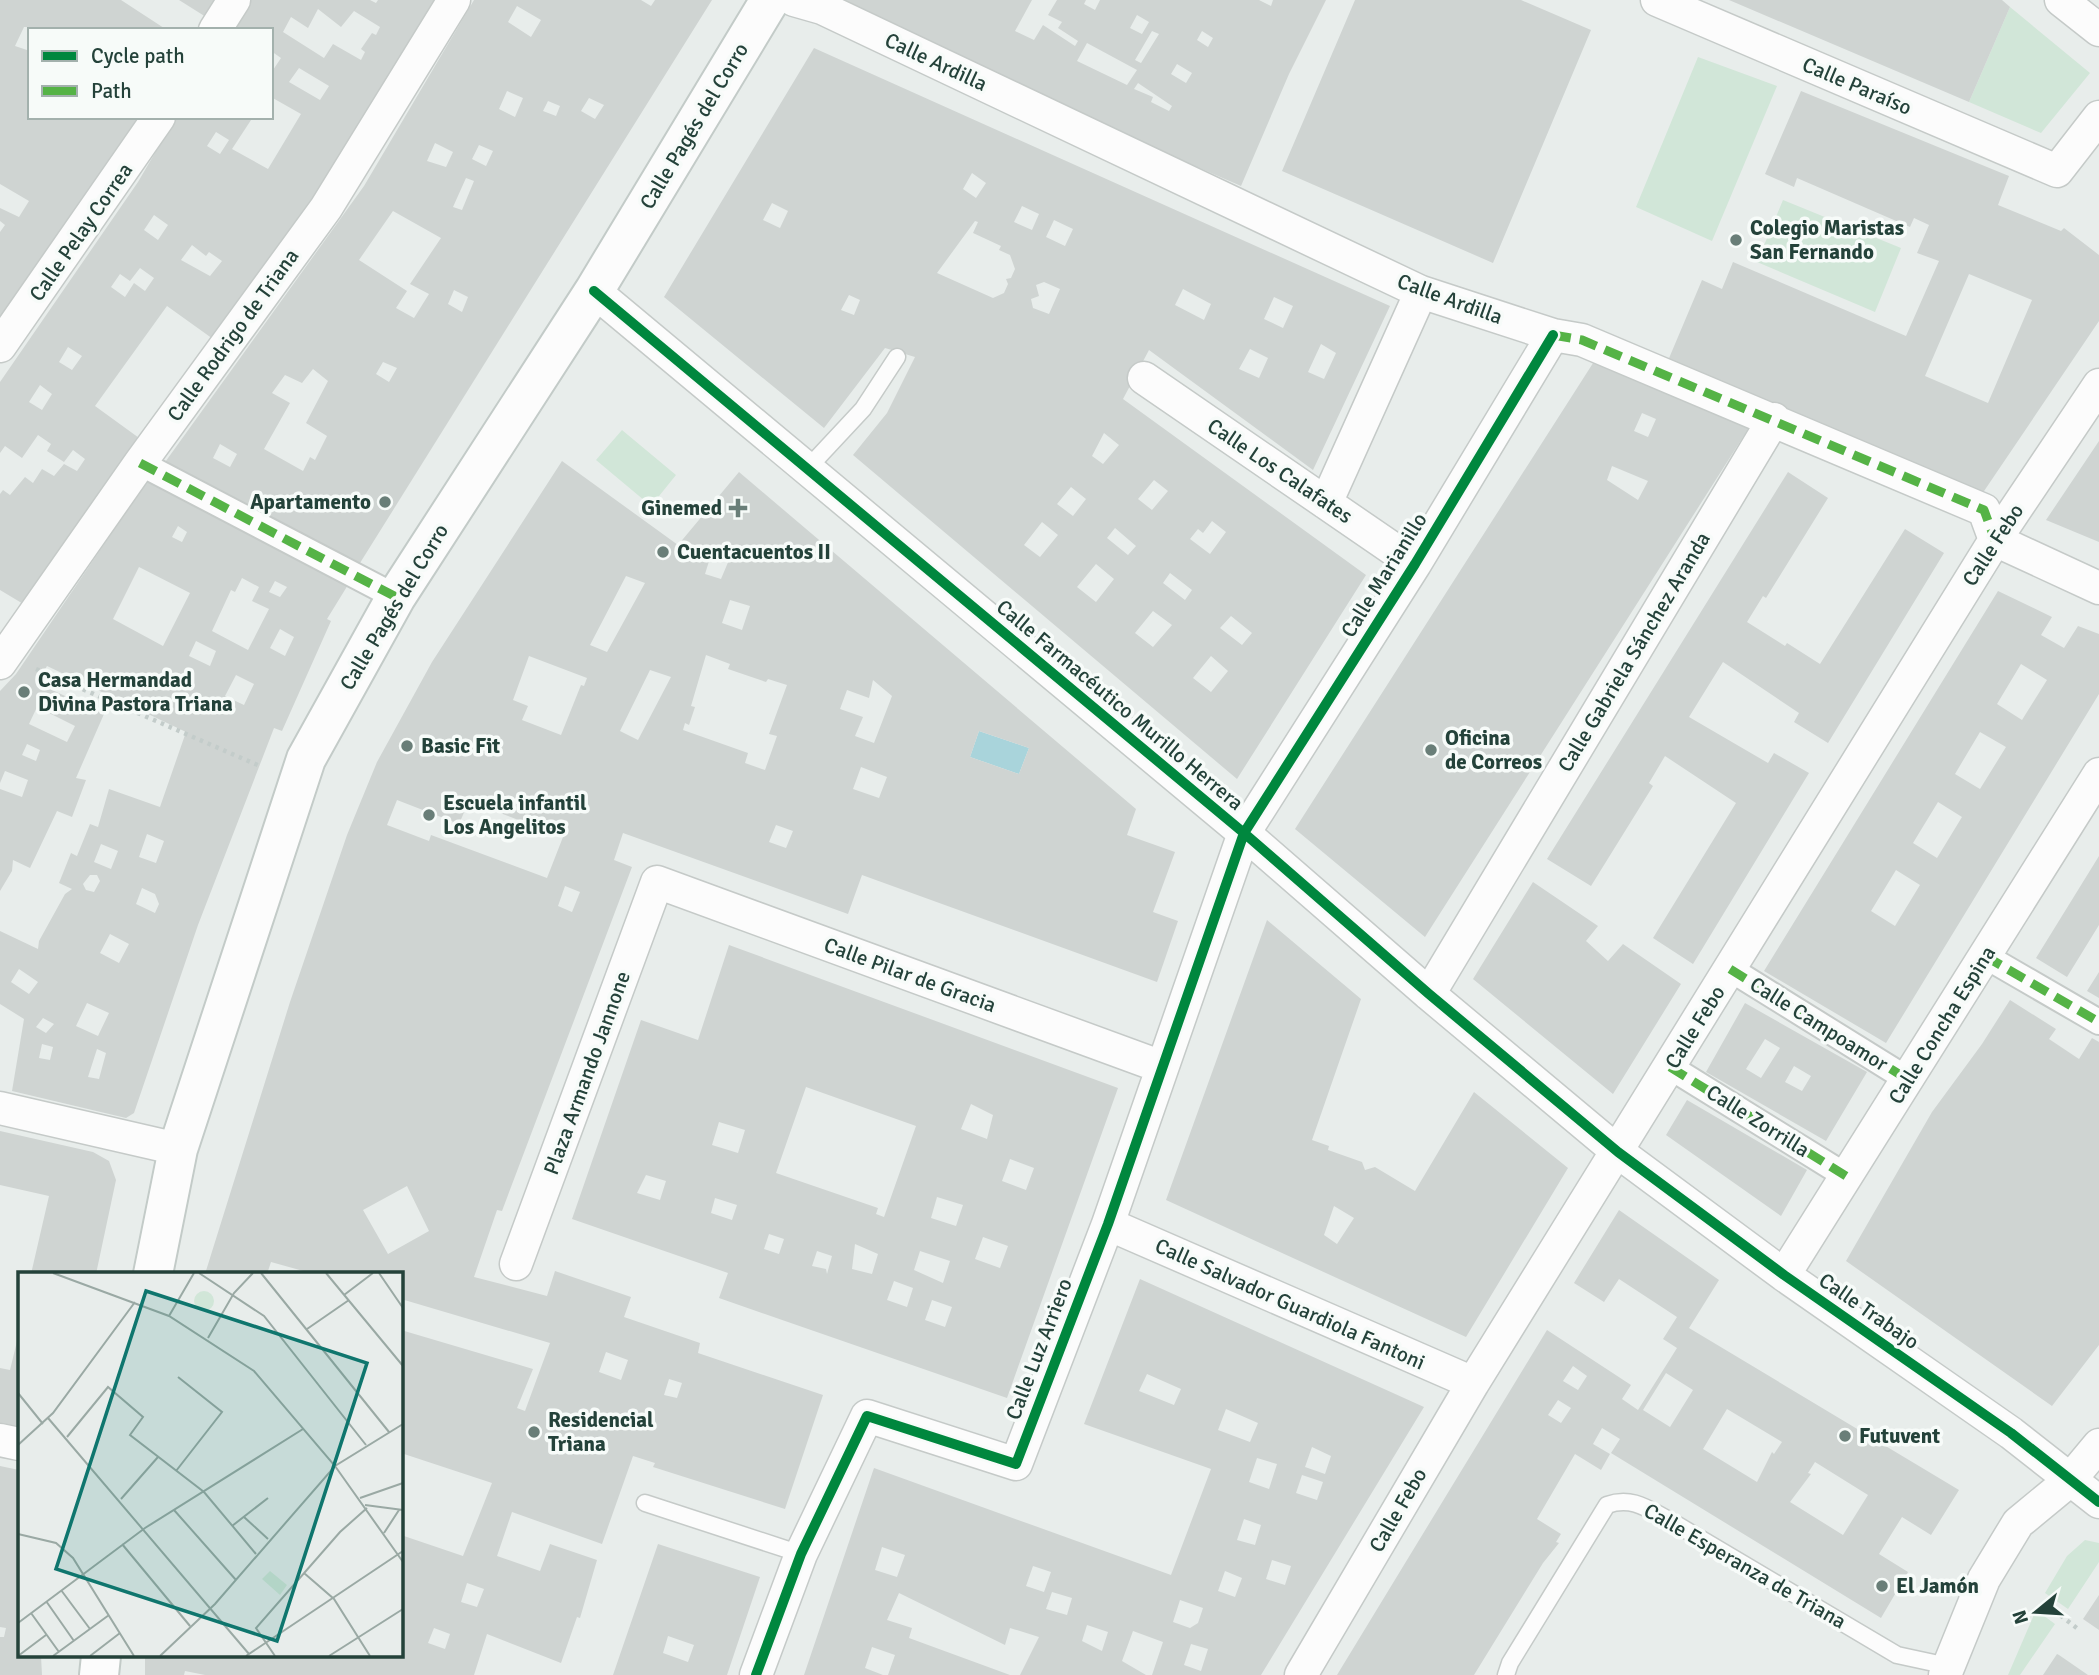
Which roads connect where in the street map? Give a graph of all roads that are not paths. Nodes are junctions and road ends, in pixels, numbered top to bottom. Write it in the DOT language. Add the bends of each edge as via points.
graph roads {
  1 [pos="234,0"];
  2 [pos="454,0"];
  3 [pos="770,0"];
  4 [pos="794,0"];
  5 [pos="1657,0"];
  6 [pos="2061,0"];
  7 [pos="216,28"];
  8 [pos="2099,30"];
  9 [pos="2099,117"];
  10 [pos="158,119"];
  11 [pos="594,291"];
  12 [pos="1421,292"];
  13 [pos="1553,335"];
  14 [pos="0,346"];
  15 [pos="897,358"];
  16 [pos="1144,378"];
  17 [pos="2099,385"];
  18 [pos="1774,419"];
  19 [pos="140,463"];
  20 [pos="807,469"];
  21 [pos="1326,503"];
  22 [pos="1995,540"];
  23 [pos="1415,564"];
  24 [pos="2099,588"];
  25 [pos="396,597"];
  26 [pos="0,663"];
  27 [pos="2099,774"];
  28 [pos="1244,833"];
  29 [pos="657,882"];
  30 [pos="1986,956"];
  31 [pos="1730,969"];
  32 [pos="1429,994"];
  33 [pos="2099,1022"];
  34 [pos="1162,1067"];
  35 [pos="1670,1067"];
  36 [pos="1907,1079"];
  37 [pos="0,1108"];
  38 [pos="178,1149"];
  39 [pos="1618,1152"];
  40 [pos="1846,1175"];
  41 [pos="1108,1224"];
  42 [pos="516,1264"];
  43 [pos="153,1272"];
  44 [pos="1784,1275"];
  45 [pos="1473,1383"];
  46 [pos="0,1440"];
  47 [pos="18,1444"];
  48 [pos="2099,1445"];
  49 [pos="2069,1480"];
  50 [pos="2099,1502"];
  51 [pos="645,1503"];
  52 [pos="801,1554"];
  53 [pos="1946,1671"];
  54 [pos="756,1675"];
  55 [pos="1301,1675"];
  56 [pos="1506,1675"];
  1 -- 7 [label="street"];
  2 -- 19 [label="street, Calle Rodrigo de Triana" via="326,208"];
  3 -- 11 [label="main road, Calle Pagés del Corro"];
  4 -- 12 [label="street, Calle Ardilla" via="822,8"];
  5 -- 9 [label="street, Calle Paraíso" via="2057,171"];
  6 -- 8 [label="street"];
  10 -- 14 [label="street, Calle Pelay Correa"];
  11 -- 20 [label="street, Calle Farmacéutico Murillo Herrera"];
  11 -- 25 [label="main road, Calle Pagés del Corro"];
  12 -- 13 [label="street, Calle Ardilla"];
  12 -- 21 [label="street"];
  13 -- 18 [label="street, Calle Ardilla" via="1582,340"];
  13 -- 23 [label="street, Calle Marianillo"];
  15 -- 20 [label="lane" via="863,409"];
  16 -- 21 [label="street, Calle Los Calafates"];
  17 -- 22 [label="street, Calle Febo"];
  18 -- 22 [label="street, Calle Ardilla" via="1984,510"];
  18 -- 32 [label="street, Calle Gabriela Sánchez Aranda"];
  19 -- 25 [label="street"];
  19 -- 26 [label="street, Calle Rodrigo de Triana"];
  20 -- 28 [label="street, Calle Farmacéutico Murillo Herrera"];
  21 -- 23 [label="street, Calle Los Calafates"];
  22 -- 24 [label="street"];
  22 -- 31 [label="street, Calle Febo"];
  23 -- 28 [label="street, Calle Marianillo"];
  25 -- 38 [label="main road, Calle Pagés del Corro" via="306,759"];
  27 -- 30 [label="street, Calle Concha Espina"];
  28 -- 32 [label="street, Calle Farmacéutico Murillo Herrera"];
  28 -- 34 [label="street, Calle Luz Arriero"];
  29 -- 34 [label="street, Calle Pilar de Gracia"];
  29 -- 42 [label="street, Plaza Armando Jannone"];
  30 -- 33 [label="street"];
  30 -- 36 [label="street, Calle Concha Espina"];
  31 -- 35 [label="street, Calle Febo"];
  31 -- 36 [label="street, Calle Campoamor"];
  32 -- 39 [label="street, Calle Farmacéutico Murillo Herrera"];
  34 -- 41 [label="street, Calle Luz Arriero"];
  35 -- 39 [label="street, Calle Febo"];
  35 -- 40 [label="street, Calle Zorrilla"];
  36 -- 40 [label="street, Calle Concha Espina"];
  37 -- 38 [label="street"];
  38 -- 43 [label="main road, Calle Pagés del Corro"];
  39 -- 44 [label="street, Calle Trabajo"];
  39 -- 45 [label="street, Calle Febo"];
  40 -- 44 [label="street, Calle Concha Espina"];
  41 -- 45 [label="street, Calle Salvador Guardiola Fantoni"];
  41 -- 52 [label="street, Calle Luz Arriero" via="1016,1464 867,1416"];
  44 -- 49 [label="street, Calle Trabajo" via="2011,1433"];
  45 -- 55 [label="street, Calle Febo"];
  46 -- 47 [label="street"];
  48 -- 49 [label="street, Calle Esperanza de Triana"];
  49 -- 50 [label="street, Calle Trabajo"];
  49 -- 53 [label="street, Calle Esperanza de Triana" via="2018,1523 1984,1579"];
  51 -- 52 [label="lane"];
  52 -- 54 [label="street, Calle Luz Arriero"];
  53 -- 56 [label="lane, Calle Esperanza de Triana" via="1897,1655 1669,1520 1634,1501 1618,1501 1608,1505"];
}
